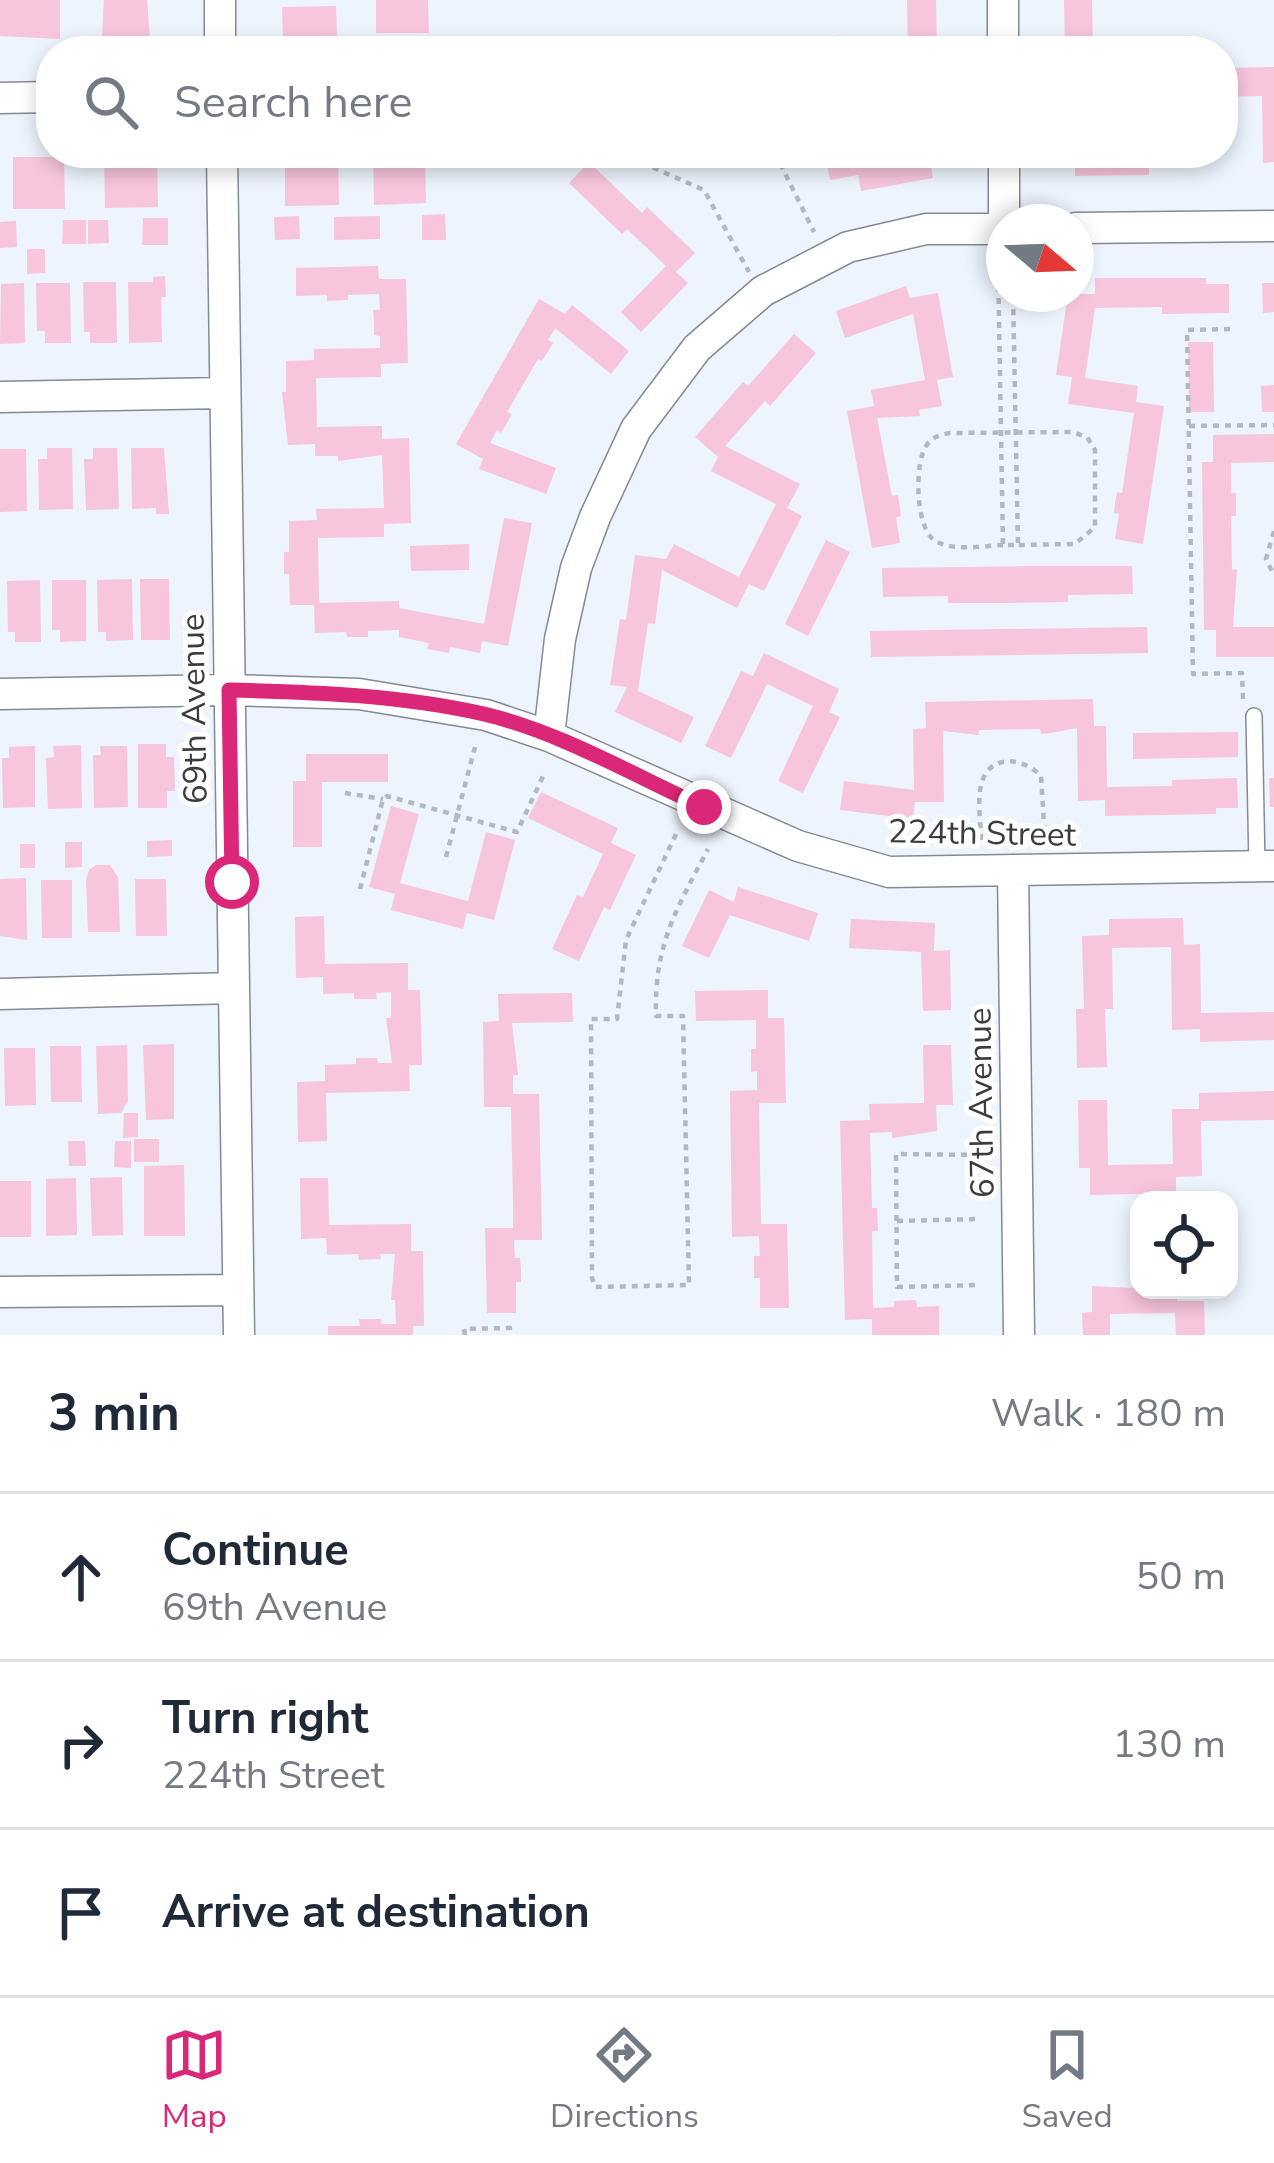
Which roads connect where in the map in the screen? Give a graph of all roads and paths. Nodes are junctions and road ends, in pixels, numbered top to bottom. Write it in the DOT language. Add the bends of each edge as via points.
graph roads {
  1 [pos="220,0"];
  2 [pos="1003,0"];
  3 [pos="220,36"];
  4 [pos="1003,36"];
  5 [pos="36,97"];
  6 [pos="0,98"];
  7 [pos="221,168"];
  8 [pos="654,168"];
  9 [pos="783,168"];
  10 [pos="1004,168"];
  11 [pos="1004,204"];
  12 [pos="986,226"];
  13 [pos="1274,226"];
  14 [pos="1094,228"];
  15 [pos="827,258"];
  16 [pos="763,291"];
  17 [pos="999,312"];
  18 [pos="1013,312"];
  19 [pos="1230,329"];
  20 [pos="224,394"];
  21 [pos="0,397"];
  22 [pos="1274,425"];
  23 [pos="1189,426"];
  24 [pos="1016,431"];
  25 [pos="1001,432"];
  26 [pos="1274,531"];
  27 [pos="1003,545"];
  28 [pos="1018,545"];
  29 [pos="1274,574"];
  30 [pos="229,690"];
  31 [pos="0,694"];
  32 [pos="1249,716"];
  33 [pos="549,736"];
  34 [pos="476,748"];
  35 [pos="544,774"];
  36 [pos="345,793"];
  37 [pos="383,799"];
  38 [pos="458,815"];
  39 [pos="676,834"];
  40 [pos="1046,839"];
  41 [pos="981,840"];
  42 [pos="708,849"];
  43 [pos="446,856"];
  44 [pos="1266,866"];
  45 [pos="1013,870"];
  46 [pos="360,889"];
  47 [pos="234,988"];
  48 [pos="0,994"];
  49 [pos="979,1155"];
  50 [pos="979,1219"];
  51 [pos="897,1221"];
  52 [pos="980,1285"];
  53 [pos="238,1290"];
  54 [pos="0,1292"];
  55 [pos="239,1335"];
  56 [pos="465,1335"];
  57 [pos="510,1335"];
  58 [pos="1019,1335"];
  1 -- 3 [label="street"];
  2 -- 4 [label="street"];
  5 -- 6 [label="street"];
  7 -- 20 [label="street, 69th Avenue"];
  8 -- 16 [label="path" via="704,190"];
  9 -- 15 [label="path"];
  10 -- 11 [label="street"];
  12 -- 15 [label="street" via="926,230"];
  13 -- 14 [label="street"];
  15 -- 16 [label="street"];
  16 -- 33 [label="street" via="697,348 636,429 576,568"];
  17 -- 25 [label="path"];
  18 -- 24 [label="path"];
  19 -- 23 [label="path" via="1187,330"];
  20 -- 21 [label="street"];
  20 -- 30 [label="street, 69th Avenue"];
  22 -- 23 [label="path"];
  23 -- 32 [label="path" via="1193,674 1242,674"];
  24 -- 25 [label="path"];
  24 -- 28 [label="path"];
  24 -- 28 [label="path" via="1087,437 1098,500 1095,527 1082,541"];
  25 -- 27 [label="path"];
  25 -- 27 [label="path" via="930,441 920,464 920,510 934,542"];
  26 -- 29 [label="path" via="1266,559"];
  27 -- 28 [label="path"];
  30 -- 31 [label="street, 224th Street"];
  30 -- 33 [label="street, 224th Street" via="358,694 486,715"];
  30 -- 47 [label="street, 69th Avenue"];
  32 -- 44 [label="lane"];
  33 -- 45 [label="street, 224th Street" via="798,846 889,872"];
  34 -- 38 [label="path"];
  35 -- 38 [label="path" via="517,832"];
  36 -- 37 [label="path"];
  37 -- 38 [label="path"];
  37 -- 46 [label="path"];
  38 -- 43 [label="path"];
  39 -- 42 [label="path" via="626,940 617,1019 591,1019 595,1287 689,1285 683,1016 656,1016 655,976 663,940"];
  40 -- 41 [label="path" via="1041,776 1009,760 981,781"];
  44 -- 45 [label="street, 224th Street"];
  45 -- 58 [label="street, 67th Avenue"];
  47 -- 48 [label="street"];
  47 -- 53 [label="street, 69th Avenue"];
  49 -- 51 [label="path" via="896,1154"];
  50 -- 51 [label="path"];
  51 -- 52 [label="path" via="897,1287"];
  53 -- 54 [label="street"];
  53 -- 55 [label="street, 69th Avenue"];
  56 -- 57 [label="path" via="464,1329 510,1328"];
}
